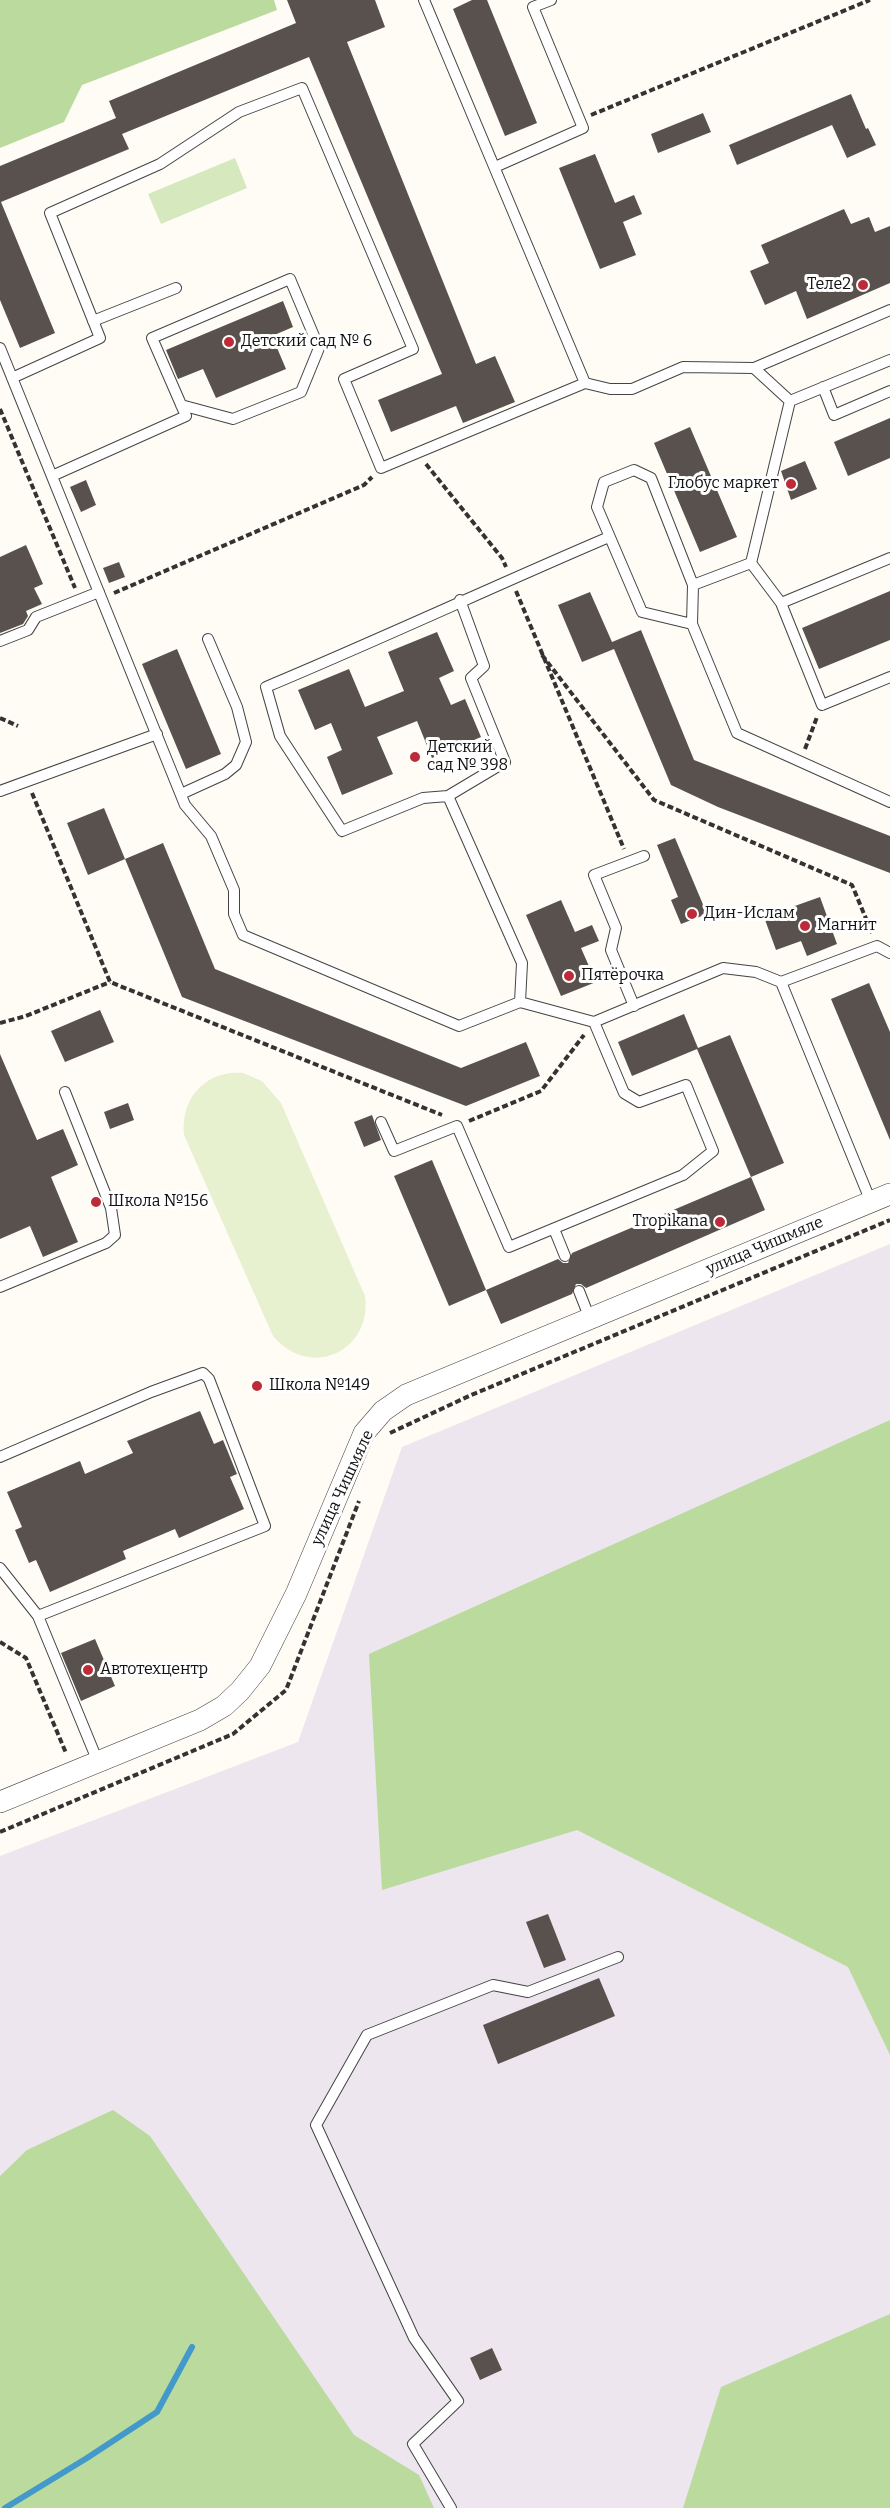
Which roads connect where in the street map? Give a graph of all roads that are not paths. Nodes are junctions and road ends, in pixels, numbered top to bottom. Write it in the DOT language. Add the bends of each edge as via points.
graph roads {
  1 [pos="424,0"];
  2 [pos="551,0"];
  3 [pos="495,167"];
  4 [pos="176,288"];
  5 [pos="890,310"];
  6 [pos="93,321"];
  7 [pos="0,348"];
  8 [pos="890,360"];
  9 [pos="754,368"];
  10 [pos="12,378"];
  11 [pos="585,383"];
  12 [pos="823,387"];
  13 [pos="890,390"];
  14 [pos="790,401"];
  15 [pos="181,405"];
  16 [pos="52,476"];
  17 [pos="609,537"];
  18 [pos="890,558"];
  19 [pos="751,563"];
  20 [pos="693,585"];
  21 [pos="100,595"];
  22 [pos="460,600"];
  23 [pos="781,603"];
  24 [pos="692,624"];
  25 [pos="208,639"];
  26 [pos="0,641"];
  27 [pos="890,677"];
  28 [pos="157,734"];
  29 [pos="0,790"];
  30 [pos="181,794"];
  31 [pos="448,796"];
  32 [pos="890,802"];
  33 [pos="644,856"];
  34 [pos="890,953"];
  35 [pos="781,982"];
  36 [pos="520,1002"];
  37 [pos="634,1006"];
  38 [pos="594,1022"];
  39 [pos="65,1092"];
  40 [pos="381,1122"];
  41 [pos="880,1198"];
  42 [pos="554,1228"];
  43 [pos="566,1256"];
  44 [pos="0,1287"];
  45 [pos="579,1291"];
  46 [pos="590,1318"];
  47 [pos="0,1457"];
  48 [pos="0,1568"];
  49 [pos="38,1616"];
  50 [pos="99,1762"];
  51 [pos="0,1802"];
  52 [pos="618,1957"];
  53 [pos="451,2508"];
  1 -- 3 [label="lane"];
  2 -- 3 [label="lane" via="532,7 583,128"];
  3 -- 11 [label="lane"];
  4 -- 6 [label="lane"];
  5 -- 9 [label="lane"];
  6 -- 10 [label="lane" via="100,338"];
  6 -- 11 [label="lane" via="50,213 160,164 239,112 302,88 413,349 344,379 381,468"];
  7 -- 10 [label="lane"];
  8 -- 12 [label="lane"];
  9 -- 11 [label="lane" via="683,367 632,389"];
  9 -- 14 [label="lane"];
  10 -- 16 [label="lane"];
  12 -- 13 [label="lane" via="834,415"];
  12 -- 14 [label="lane"];
  14 -- 19 [label="lane"];
  15 -- 15 [label="lane" via="152,338 290,279 319,348 301,392 233,419"];
  15 -- 16 [label="lane" via="186,416"];
  16 -- 21 [label="lane"];
  17 -- 20 [label="lane" via="597,507 604,482 634,470 651,478"];
  17 -- 22 [label="lane"];
  17 -- 24 [label="lane" via="642,612"];
  18 -- 23 [label="lane"];
  19 -- 20 [label="lane"];
  19 -- 23 [label="lane"];
  20 -- 24 [label="lane"];
  21 -- 26 [label="lane" via="36,617 28,630"];
  21 -- 28 [label="lane"];
  22 -- 31 [label="lane" via="484,666 471,678 505,762"];
  22 -- 31 [label="lane" via="266,687 280,736 342,831 423,798"];
  23 -- 27 [label="lane" via="822,705"];
  24 -- 32 [label="lane" via="737,733"];
  25 -- 30 [label="lane" via="237,706 246,742 236,765 225,774"];
  28 -- 29 [label="lane"];
  28 -- 30 [label="lane"];
  30 -- 36 [label="lane" via="185,805 211,836 234,890 234,914 243,935 459,1026"];
  31 -- 36 [label="lane" via="522,963"];
  33 -- 37 [label="lane" via="594,875 616,928 611,950"];
  34 -- 35 [label="lane" via="877,946"];
  35 -- 37 [label="lane" via="756,972 723,968"];
  35 -- 41 [label="lane"];
  36 -- 38 [label="lane"];
  37 -- 38 [label="lane"];
  38 -- 42 [label="lane" via="624,1093 639,1101 686,1084 713,1150 683,1175"];
  39 -- 44 [label="lane" via="111,1208 115,1235 106,1243"];
  40 -- 42 [label="lane" via="394,1151 457,1126 509,1247"];
  41 -- 46 [label="street, улица Чишмяле"];
  42 -- 43 [label="lane"];
  45 -- 46 [label="lane"];
  46 -- 50 [label="street, улица Чишмяле" via="406,1395 383,1411 364,1433 296,1594 260,1666 240,1691 200,1720"];
  47 -- 49 [label="lane" via="203,1373 209,1378 265,1526"];
  48 -- 49 [label="lane"];
  49 -- 50 [label="lane"];
  50 -- 51 [label="street, улица Чишмяле"];
  52 -- 53 [label="lane" via="528,1992 493,1985 367,2036 316,2125 414,2338 458,2401 413,2444"];
}
